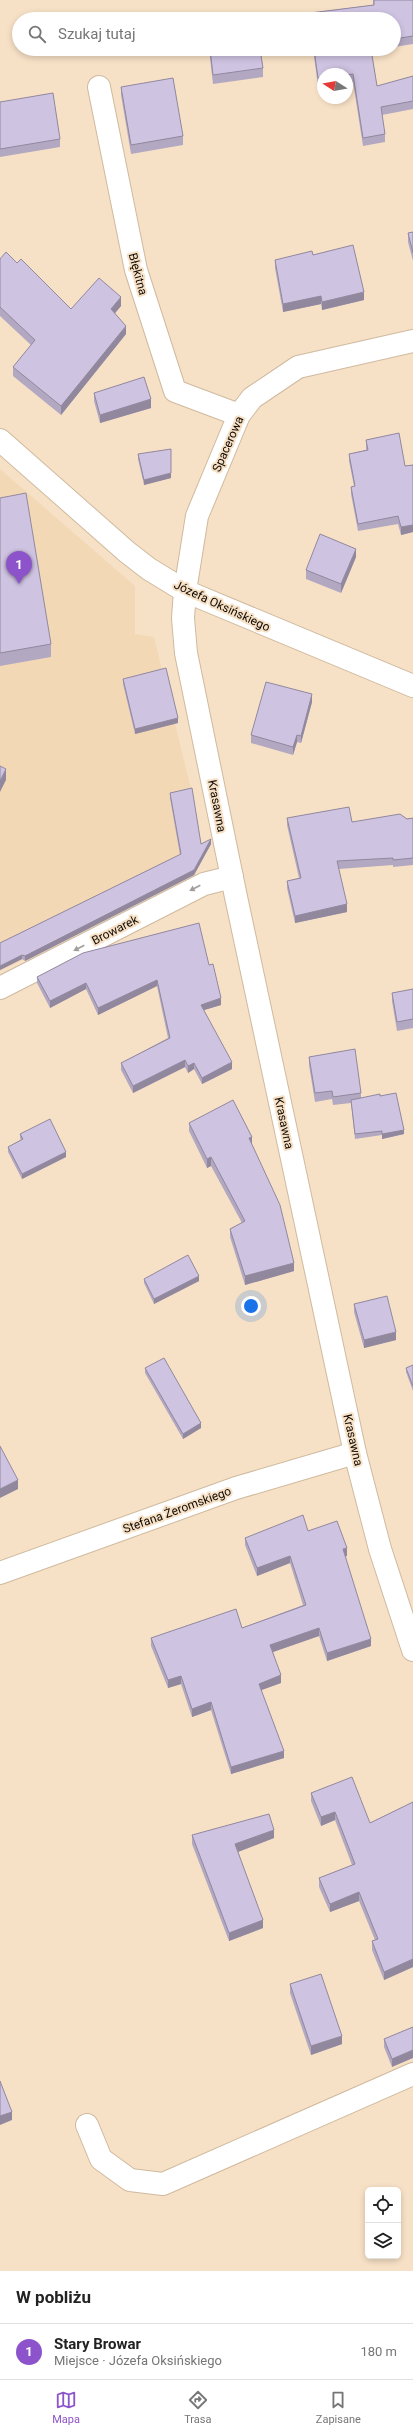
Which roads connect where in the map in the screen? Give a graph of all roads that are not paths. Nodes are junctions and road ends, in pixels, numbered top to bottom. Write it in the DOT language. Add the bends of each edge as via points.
graph roads {
  1 [pos="99,87"];
  2 [pos="413,341"];
  3 [pos="239,415"];
  4 [pos="0,440"];
  5 [pos="185,591"];
  6 [pos="413,686"];
  7 [pos="232,876"];
  8 [pos="0,988"];
  9 [pos="355,1453"];
  10 [pos="0,1573"];
  11 [pos="413,1650"];
  12 [pos="413,2074"];
  13 [pos="87,2125"];
  1 -- 3 [label="street, Błękitna" via="136,270 175,391"];
  2 -- 3 [label="street, Spacerowa" via="298,367 252,398"];
  3 -- 5 [label="street, Spacerowa" via="197,516"];
  4 -- 5 [label="street, Józefa Oksińskiego" via="127,552"];
  5 -- 6 [label="street, Józefa Oksińskiego"];
  5 -- 7 [label="street, Krasawna" via="183,618 186,653"];
  7 -- 8 [label="street, Browarek, one-way" via="204,884"];
  7 -- 9 [label="street, Krasawna"];
  9 -- 10 [label="street, Stefana Żeromskiego" via="236,1488"];
  9 -- 11 [label="street, Krasawna" via="380,1549"];
  12 -- 13 [label="street" via="163,2184 130,2180 101,2159"];
}
